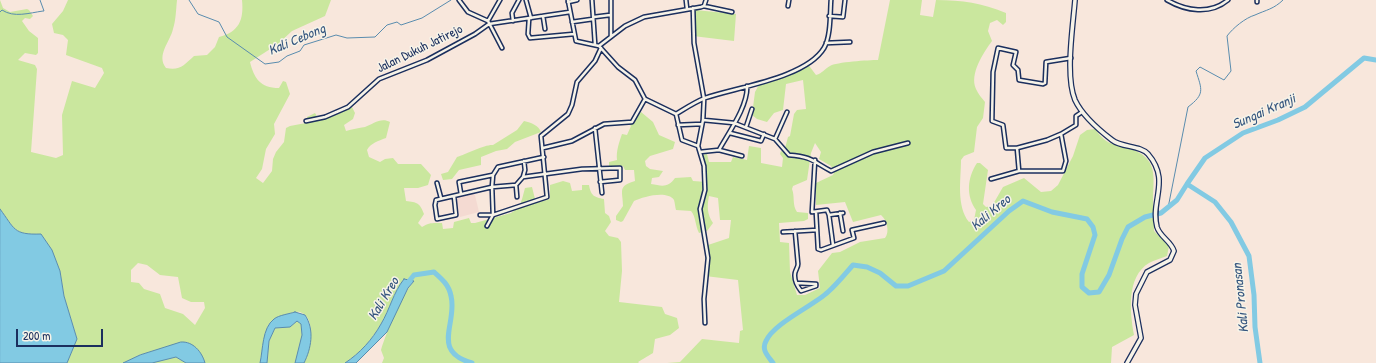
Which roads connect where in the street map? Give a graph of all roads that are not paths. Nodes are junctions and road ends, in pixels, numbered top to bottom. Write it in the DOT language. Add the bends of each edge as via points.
graph roads {
  1 [pos="459,0"];
  2 [pos="500,0"];
  3 [pos="518,0"];
  4 [pos="526,0"];
  5 [pos="577,0"];
  6 [pos="592,0"];
  7 [pos="611,0"];
  8 [pos="686,0"];
  9 [pos="706,0"];
  10 [pos="789,0"];
  11 [pos="831,0"];
  12 [pos="845,0"];
  13 [pos="1076,0"];
  14 [pos="1167,0"];
  15 [pos="1228,0"];
  16 [pos="568,1"];
  17 [pos="704,6"];
  18 [pos="788,6"];
  19 [pos="693,8"];
  20 [pos="687,9"];
  21 [pos="570,12"];
  22 [pos="732,12"];
  23 [pos="610,15"];
  24 [pos="543,16"];
  25 [pos="829,16"];
  26 [pos="530,18"];
  27 [pos="594,18"];
  28 [pos="513,21"];
  29 [pos="572,22"];
  30 [pos="488,23"];
  31 [pos="545,29"];
  32 [pos="574,34"];
  33 [pos="611,36"];
  34 [pos="850,42"];
  35 [pos="826,43"];
  36 [pos="595,44"];
  37 [pos="600,47"];
  38 [pos="502,48"];
  39 [pos="1071,58"];
  40 [pos="747,86"];
  41 [pos="704,99"];
  42 [pos="645,100"];
  43 [pos="752,108"];
  44 [pos="1083,111"];
  45 [pos="787,112"];
  46 [pos="676,114"];
  47 [pos="306,121"];
  48 [pos="703,122"];
  49 [pos="734,123"];
  50 [pos="678,125"];
  51 [pos="594,128"];
  52 [pos="746,128"];
  53 [pos="730,133"];
  54 [pos="764,134"];
  55 [pos="1061,134"];
  56 [pos="775,139"];
  57 [pos="908,143"];
  58 [pos="698,146"];
  59 [pos="543,148"];
  60 [pos="1017,148"];
  61 [pos="719,150"];
  62 [pos="700,152"];
  63 [pos="742,156"];
  64 [pos="544,157"];
  65 [pos="815,160"];
  66 [pos="524,162"];
  67 [pos="599,169"];
  68 [pos="1019,171"];
  69 [pos="493,174"];
  70 [pos="546,174"];
  71 [pos="523,177"];
  72 [pos="991,179"];
  73 [pos="600,182"];
  74 [pos="437,183"];
  75 [pos="516,185"];
  76 [pos="492,187"];
  77 [pos="602,193"];
  78 [pos="461,194"];
  79 [pos="454,196"];
  80 [pos="517,197"];
  81 [pos="441,198"];
  82 [pos="816,212"];
  83 [pos="480,215"];
  84 [pos="493,215"];
  85 [pos="829,215"];
  86 [pos="884,223"];
  87 [pos="487,226"];
  88 [pos="817,230"];
  89 [pos="795,231"];
  90 [pos="843,231"];
  91 [pos="783,232"];
  92 [pos="833,245"];
  93 [pos="797,283"];
  94 [pos="705,323"];
  95 [pos="1127,363"];
  1 -- 30 [label="street, Jalan Dukuh Jatirejo" via="468,12"];
  2 -- 30 [label="street, Jalan Dukuh Jatirejo"];
  3 -- 28 [label="street" via="512,13"];
  4 -- 26 [label="street"];
  5 -- 16 [label="street"];
  6 -- 27 [label="street"];
  7 -- 23 [label="street"];
  8 -- 20 [label="street"];
  9 -- 17 [label="street"];
  10 -- 18 [label="street"];
  11 -- 25 [label="street"];
  12 -- 25 [label="street" via="843,17"];
  13 -- 39 [label="main road"];
  14 -- 15 [label="street" via="1191,9 1214,9"];
  16 -- 21 [label="street"];
  17 -- 19 [label="street"];
  17 -- 22 [label="street"];
  19 -- 20 [label="street"];
  19 -- 41 [label="street" via="694,43"];
  20 -- 33 [label="street" via="644,17"];
  21 -- 24 [label="street, Jalan Dukuh Jatirejo"];
  21 -- 29 [label="street"];
  23 -- 27 [label="street"];
  23 -- 33 [label="street"];
  24 -- 26 [label="street, Jalan Dukuh Jatirejo"];
  24 -- 31 [label="street"];
  25 -- 35 [label="street"];
  26 -- 28 [label="street, Jalan Dukuh Jatirejo"];
  26 -- 32 [label="street" via="530,38"];
  27 -- 29 [label="street"];
  27 -- 36 [label="street"];
  28 -- 30 [label="street, Jalan Dukuh Jatirejo"];
  29 -- 32 [label="street"];
  30 -- 38 [label="street"];
  30 -- 47 [label="street, Jalan Dukuh Jatirejo" via="475,34 427,60 379,79 348,107 325,117"];
  32 -- 36 [label="street" via="577,42"];
  33 -- 37 [label="street"];
  34 -- 35 [label="street"];
  35 -- 40 [label="street" via="820,53 808,63 781,76"];
  36 -- 37 [label="street"];
  37 -- 42 [label="street" via="618,67 635,80"];
  37 -- 59 [label="street" via="595,61 577,82 568,114 542,134"];
  39 -- 44 [label="main road" via="1073,94"];
  39 -- 60 [label="street" via="1046,62 1043,84 1018,80 1018,70 1013,65 1016,52 997,48 993,72 992,121 1003,125 1006,148"];
  40 -- 41 [label="street"];
  40 -- 49 [label="street" via="743,104"];
  41 -- 46 [label="street"];
  41 -- 48 [label="street"];
  42 -- 46 [label="street"];
  42 -- 51 [label="street" via="632,122 604,124"];
  43 -- 52 [label="street"];
  44 -- 55 [label="street" via="1076,116 1076,125"];
  44 -- 95 [label="main road" via="1102,133 1113,141 1148,154 1160,179 1156,205 1157,225 1160,233 1172,245 1174,255 1170,260 1147,272 1141,280 1135,305 1141,338"];
  45 -- 56 [label="street"];
  46 -- 50 [label="street"];
  48 -- 49 [label="street"];
  48 -- 50 [label="street"];
  48 -- 58 [label="street"];
  49 -- 52 [label="street"];
  49 -- 53 [label="street"];
  50 -- 58 [label="street" via="682,140"];
  51 -- 59 [label="street" via="572,141"];
  51 -- 67 [label="street"];
  52 -- 54 [label="street"];
  53 -- 54 [label="street" via="761,141"];
  53 -- 61 [label="street"];
  54 -- 56 [label="street"];
  55 -- 60 [label="street"];
  55 -- 68 [label="street" via="1066,161 1063,170"];
  56 -- 65 [label="street" via="789,155 802,155"];
  57 -- 65 [label="street" via="873,152 831,171"];
  58 -- 62 [label="street"];
  59 -- 64 [label="street"];
  60 -- 68 [label="street"];
  61 -- 62 [label="street"];
  61 -- 63 [label="street"];
  62 -- 94 [label="street" via="704,166 705,190 700,210 708,258"];
  64 -- 66 [label="street"];
  64 -- 70 [label="street"];
  65 -- 82 [label="street" via="812,211"];
  66 -- 69 [label="street" via="498,167"];
  66 -- 71 [label="street"];
  67 -- 70 [label="street"];
  67 -- 73 [label="street"];
  67 -- 73 [label="street" via="620,168 621,178"];
  68 -- 72 [label="street"];
  69 -- 76 [label="street"];
  69 -- 78 [label="street" via="460,182"];
  70 -- 71 [label="street"];
  70 -- 84 [label="street" via="546,199"];
  71 -- 75 [label="street"];
  73 -- 77 [label="street"];
  74 -- 81 [label="street"];
  75 -- 76 [label="street"];
  75 -- 80 [label="street"];
  76 -- 78 [label="street"];
  76 -- 84 [label="street"];
  78 -- 79 [label="street"];
  79 -- 81 [label="street"];
  79 -- 81 [label="street" via="457,214 438,220 435,203"];
  82 -- 85 [label="street" via="827,210"];
  82 -- 88 [label="street"];
  83 -- 84 [label="street"];
  84 -- 87 [label="street"];
  85 -- 90 [label="street" via="841,213"];
  85 -- 92 [label="street"];
  86 -- 92 [label="street" via="852,230 854,238"];
  88 -- 89 [label="street"];
  88 -- 92 [label="street" via="818,248 821,250"];
  89 -- 91 [label="street"];
  89 -- 93 [label="street"];
  93 -- 93 [label="street" via="813,283 816,286 800,291"];
}
